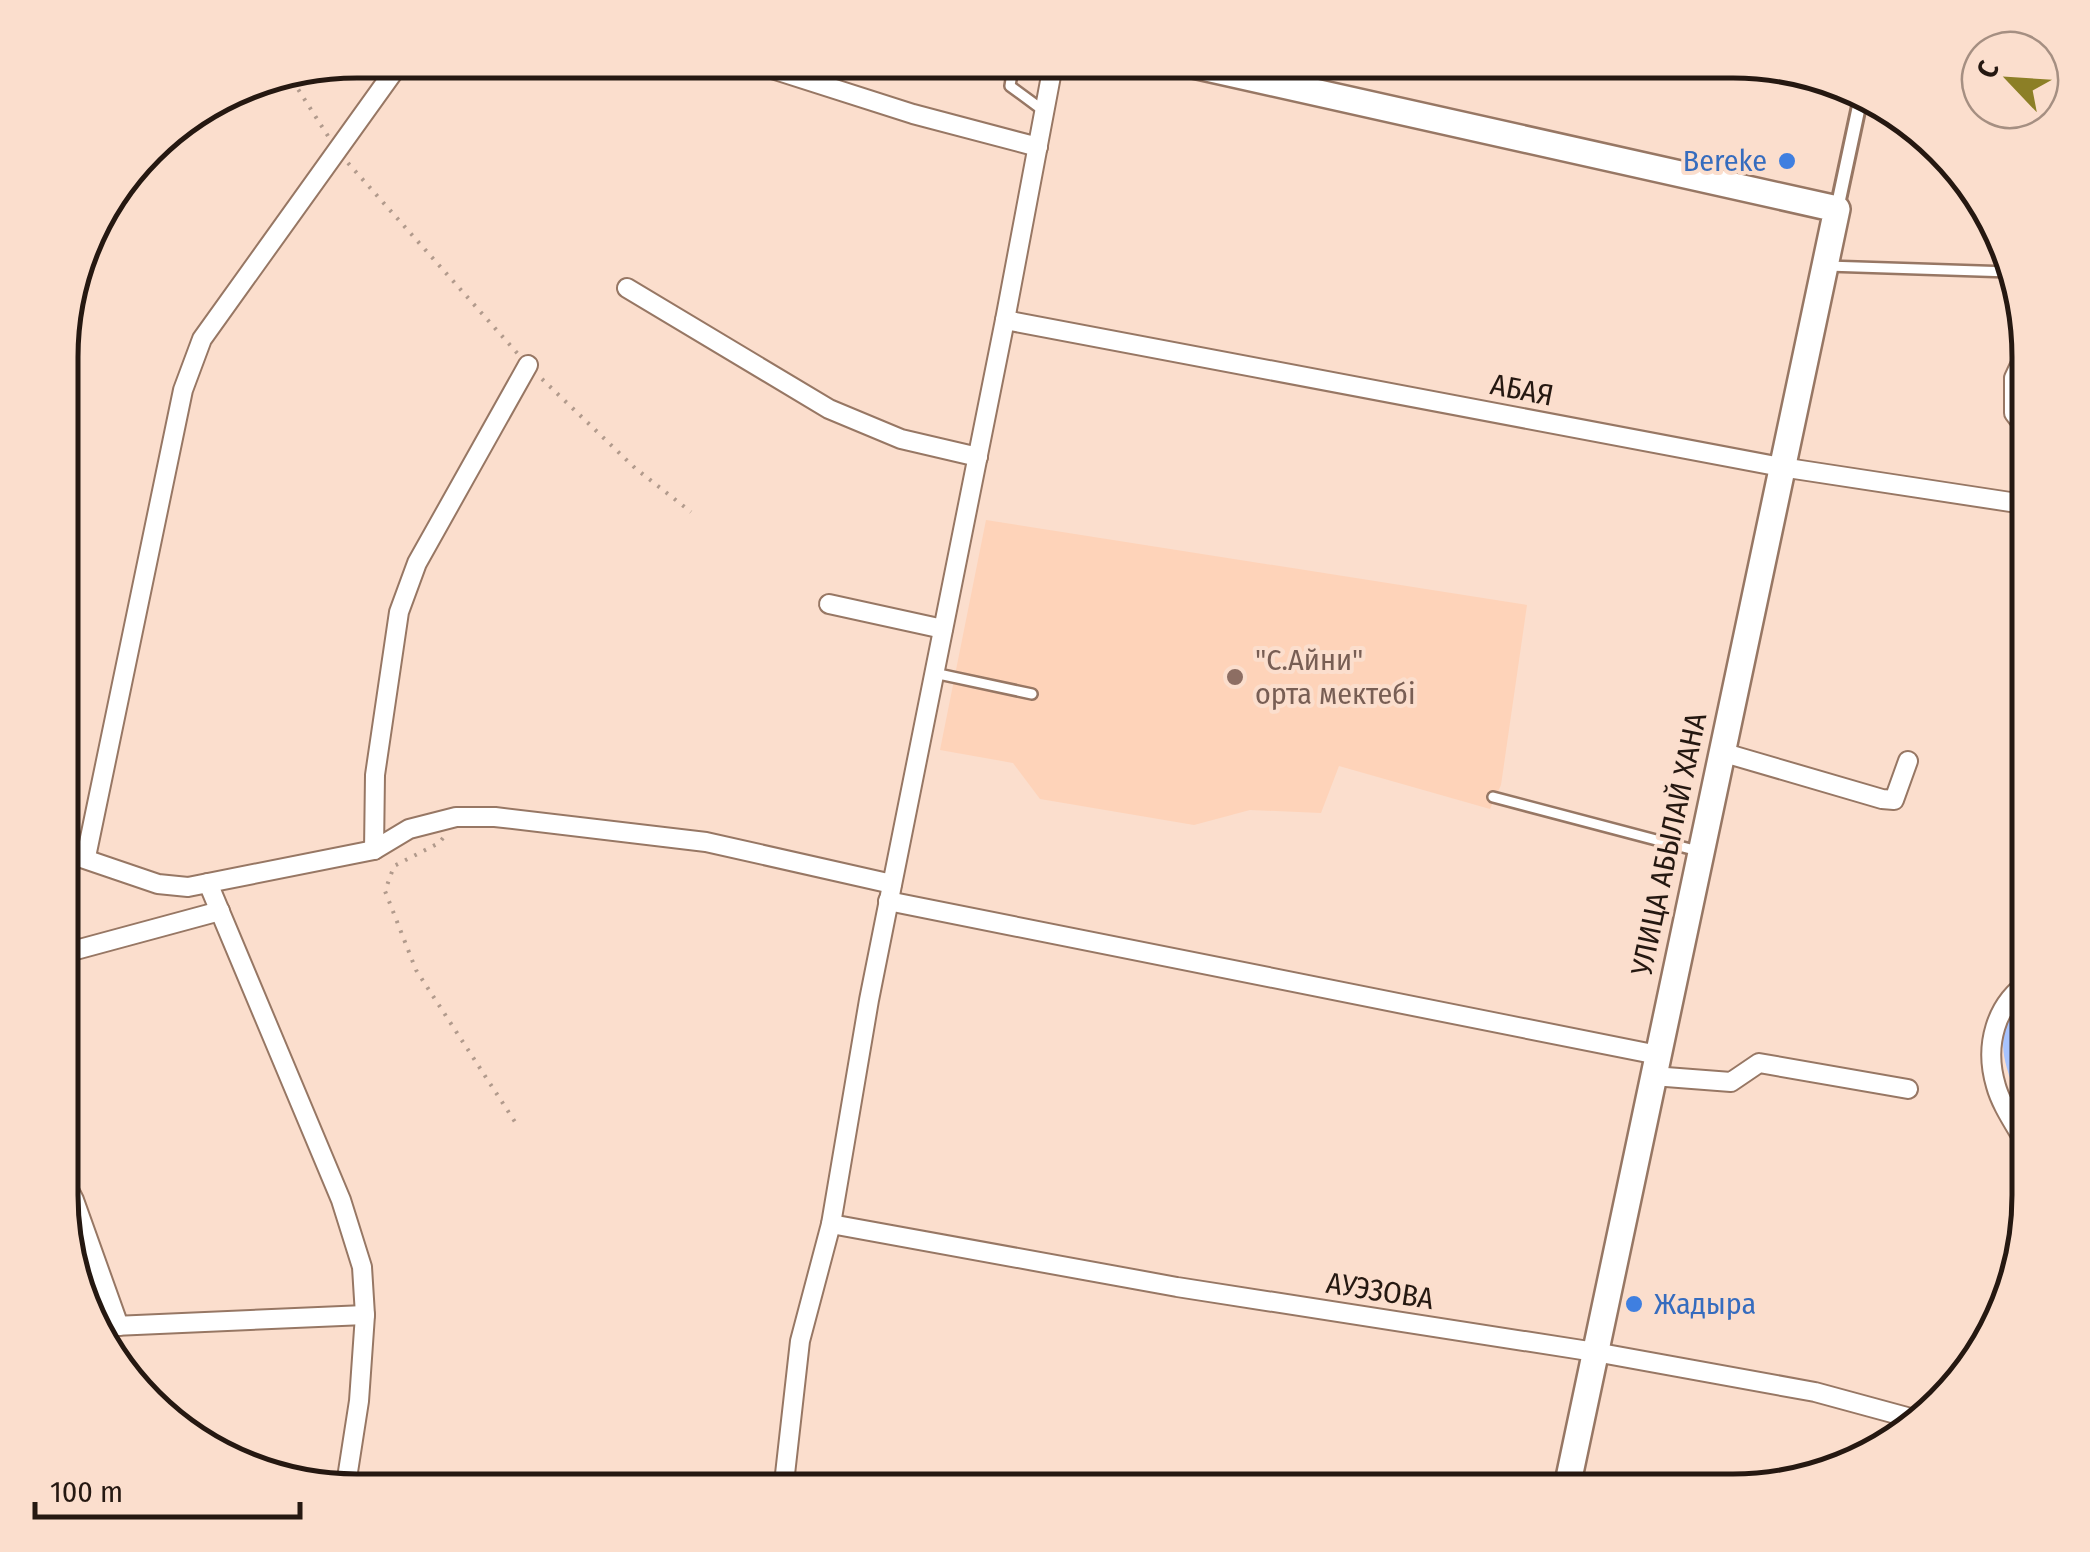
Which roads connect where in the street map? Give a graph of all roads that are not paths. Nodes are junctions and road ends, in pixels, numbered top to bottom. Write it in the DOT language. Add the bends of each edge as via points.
graph roads {
  1 [pos="389,78"];
  2 [pos="800,78"];
  3 [pos="1011,78"];
  4 [pos="1050,78"];
  5 [pos="1251,78"];
  6 [pos="1859,108"];
  7 [pos="1044,111"];
  8 [pos="1038,147"];
  9 [pos="1837,209"];
  10 [pos="1824,266"];
  11 [pos="1999,272"];
  12 [pos="627,288"];
  13 [pos="1006,320"];
  14 [pos="528,365"];
  15 [pos="978,458"];
  16 [pos="1781,468"];
  17 [pos="2012,501"];
  18 [pos="829,604"];
  19 [pos="943,630"];
  20 [pos="934,674"];
  21 [pos="1032,694"];
  22 [pos="1722,752"];
  23 [pos="1908,761"];
  24 [pos="1493,797"];
  25 [pos="374,850"];
  26 [pos="1700,852"];
  27 [pos="78,855"];
  28 [pos="86,857"];
  29 [pos="208,883"];
  30 [pos="890,893"];
  31 [pos="220,910"];
  32 [pos="78,949"];
  33 [pos="2012,995"];
  34 [pos="1656,1066"];
  35 [pos="1908,1089"];
  36 [pos="2012,1118"];
  37 [pos="78,1211"];
  38 [pos="831,1224"];
  39 [pos="365,1315"];
  40 [pos="120,1326"];
  41 [pos="110,1327"];
  42 [pos="1595,1352"];
  43 [pos="1903,1416"];
  44 [pos="348,1474"];
  45 [pos="786,1474"];
  46 [pos="1570,1474"];
  1 -- 28 [label="street" via="202,339 183,390"];
  2 -- 8 [label="street"];
  3 -- 7 [label="lane" via="1010,86"];
  4 -- 7 [label="street"];
  5 -- 9 [label="main road"];
  6 -- 9 [label="street"];
  7 -- 8 [label="street"];
  8 -- 13 [label="street"];
  9 -- 10 [label="main road, УЛИЦА АБЫЛАЙ ХАНА"];
  10 -- 11 [label="lane"];
  10 -- 16 [label="main road, УЛИЦА АБЫЛАЙ ХАНА"];
  12 -- 15 [label="street" via="828,409"];
  13 -- 15 [label="street"];
  13 -- 16 [label="street, АБАЯ"];
  14 -- 25 [label="street" via="417,563 399,612 375,774"];
  15 -- 19 [label="street"];
  16 -- 17 [label="street, АБАЯ"];
  16 -- 22 [label="main road, УЛИЦА АБЫЛАЙ ХАНА"];
  18 -- 19 [label="street"];
  19 -- 20 [label="street"];
  20 -- 21 [label="lane"];
  20 -- 30 [label="street"];
  22 -- 23 [label="street" via="1894,800"];
  22 -- 26 [label="main road, УЛИЦА АБЫЛАЙ ХАНА"];
  24 -- 26 [label="lane"];
  25 -- 29 [label="street"];
  25 -- 30 [label="street" via="409,829 495,816 706,842"];
  26 -- 34 [label="main road, УЛИЦА АБЫЛАЙ ХАНА"];
  27 -- 28 [label="street"];
  28 -- 29 [label="street" via="158,884"];
  29 -- 31 [label="street"];
  30 -- 34 [label="street"];
  30 -- 38 [label="street"];
  31 -- 32 [label="street"];
  31 -- 39 [label="street" via="341,1200 362,1268"];
  33 -- 36 [label="street" via="1991,1034 1996,1087"];
  34 -- 35 [label="street" via="1732,1082 1759,1063"];
  34 -- 42 [label="main road, УЛИЦА АБЫЛАЙ ХАНА"];
  37 -- 40 [label="street"];
  38 -- 42 [label="street, АУЭЗОВА"];
  38 -- 45 [label="street" via="800,1341"];
  39 -- 40 [label="street"];
  39 -- 44 [label="street"];
  40 -- 41 [label="street"];
  42 -- 43 [label="street, АУЭЗОВА" via="1815,1392"];
  42 -- 46 [label="main road, УЛИЦА АБЫЛАЙ ХАНА"];
}
